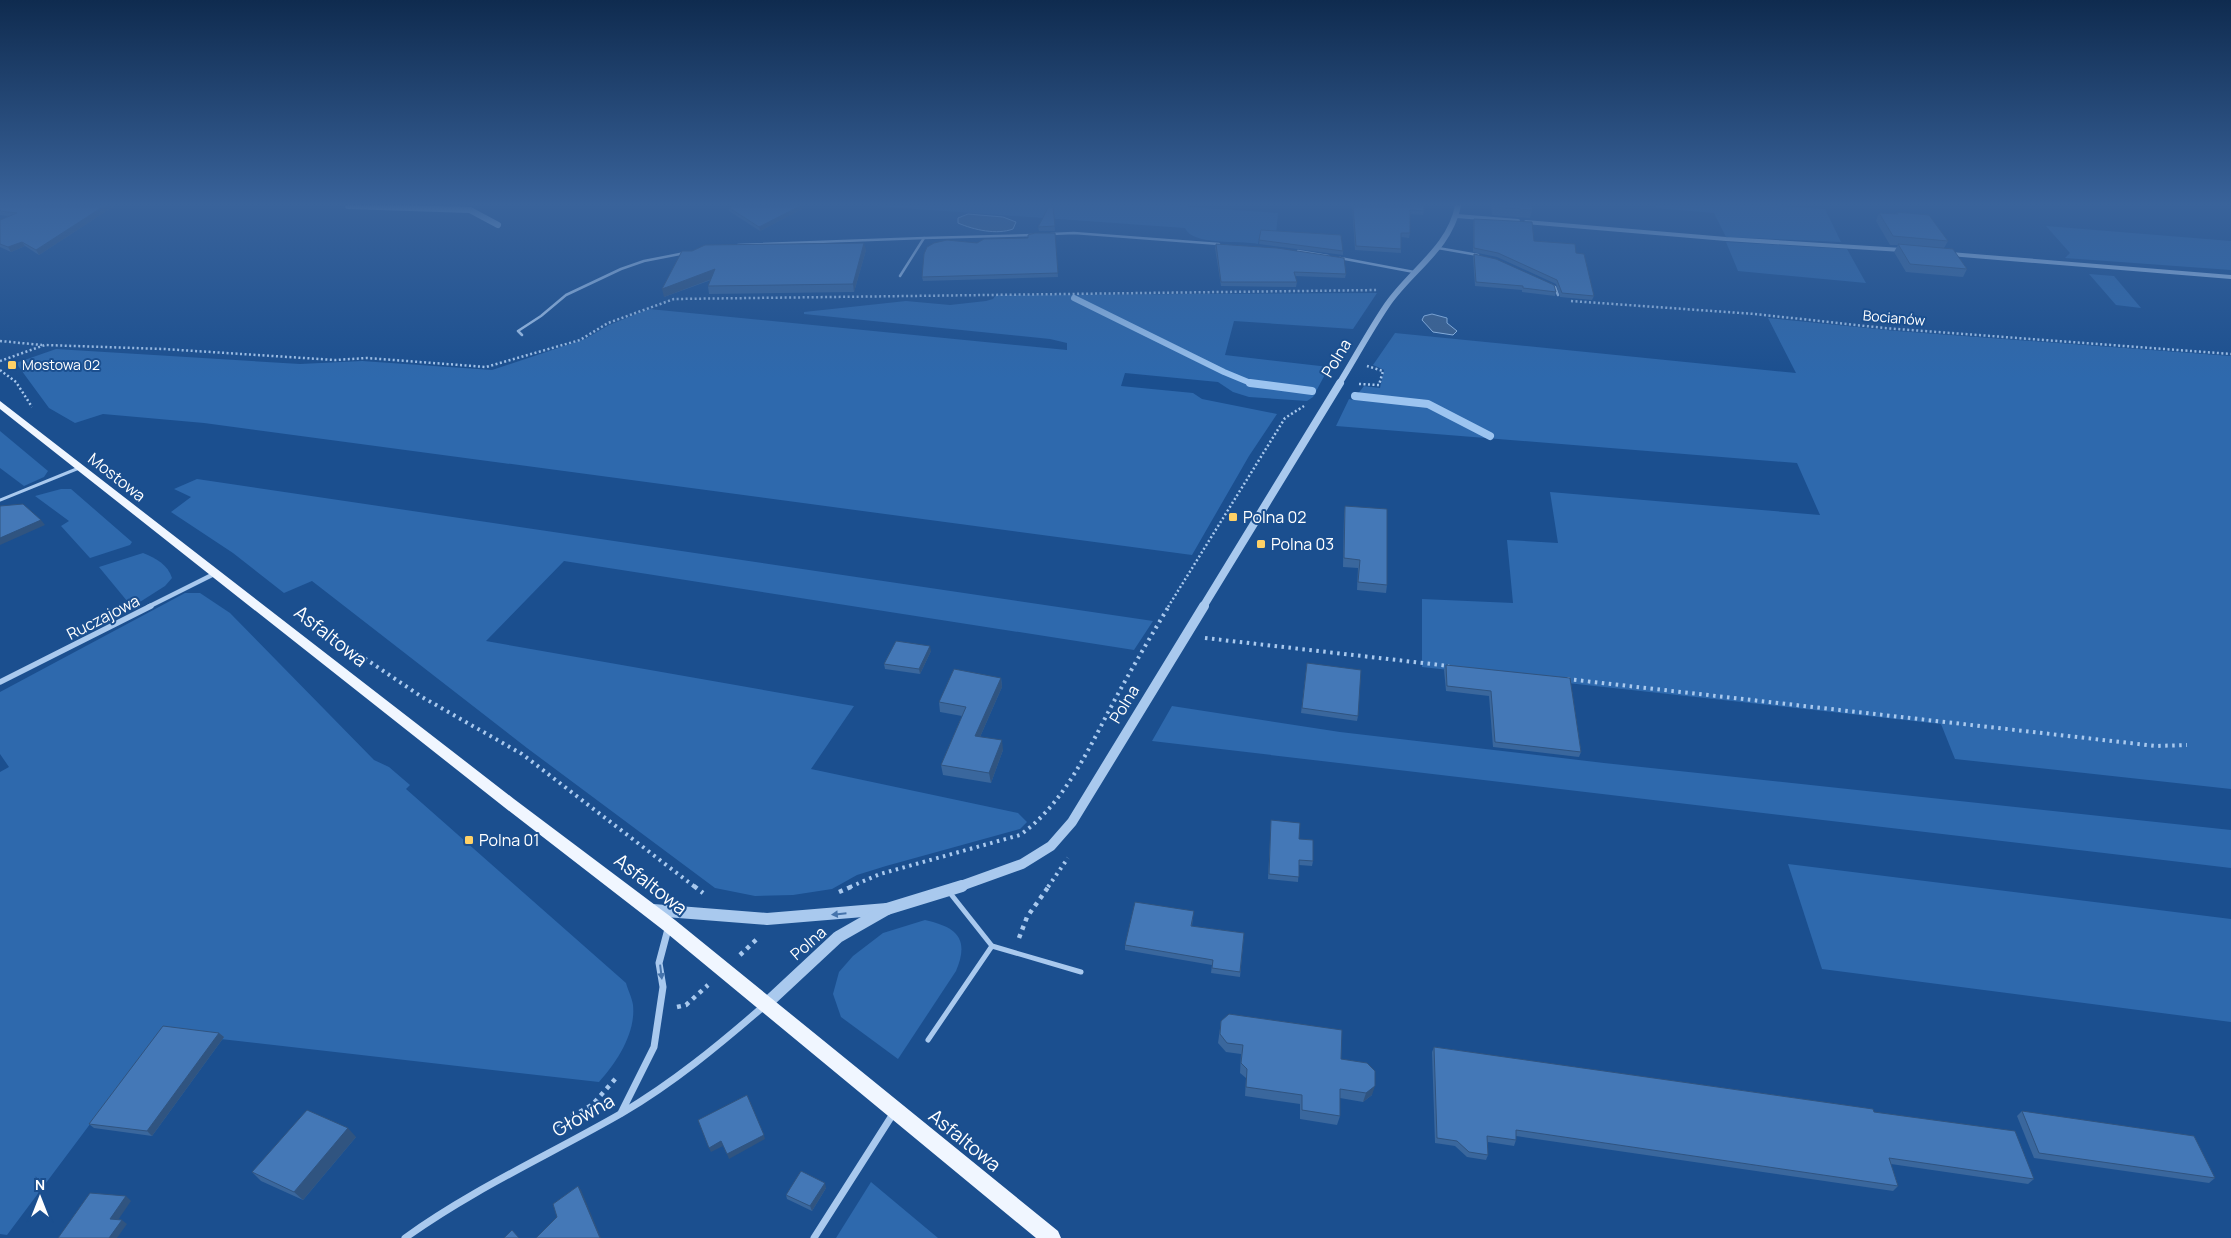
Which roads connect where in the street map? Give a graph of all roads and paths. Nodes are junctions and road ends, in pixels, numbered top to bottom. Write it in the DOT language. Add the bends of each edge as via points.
graph roads {
  1 [pos="637,264"];
  2 [pos="908,264"];
  3 [pos="1367,264"];
  4 [pos="1422,264"];
  5 [pos="2068,264"];
  6 [pos="1414,272"];
  7 [pos="900,276"];
  8 [pos="2231,277"];
  9 [pos="1547,284"];
  10 [pos="1397,292"];
  11 [pos="1558,295"];
  12 [pos="522,335"];
  13 [pos="0,340"];
  14 [pos="45,346"];
  15 [pos="2231,354"];
  16 [pos="0,362"];
  17 [pos="0,370"];
  18 [pos="1383,371"];
  19 [pos="1379,385"];
  20 [pos="0,404"];
  21 [pos="35,412"];
  22 [pos="79,468"];
  23 [pos="0,500"];
  24 [pos="216,573"];
  25 [pos="1175,598"];
  26 [pos="317,627"];
  27 [pos="1184,636"];
  28 [pos="1457,667"];
  29 [pos="1566,679"];
  30 [pos="0,682"];
  31 [pos="2187,746"];
  32 [pos="948,890"];
  33 [pos="707,894"];
  34 [pos="832,894"];
  35 [pos="887,909"];
  36 [pos="650,910"];
  37 [pos="669,925"];
  38 [pos="992,946"];
  39 [pos="1081,972"];
  40 [pos="765,1005"];
  41 [pos="928,1040"];
  42 [pos="621,1071"];
  43 [pos="895,1111"];
  44 [pos="621,1113"];
  45 [pos="556,1126"];
  46 [pos="405,1238"];
  47 [pos="814,1238"];
  48 [pos="1051,1238"];
  1 -- 12 [label="lane" via="566,295 518,331"];
  2 -- 7 [label="lane"];
  3 -- 6 [label="lane"];
  4 -- 6 [label="street, Polna"];
  5 -- 8 [label="street"];
  6 -- 10 [label="street, Polna"];
  9 -- 11 [label="lane" via="1555,287"];
  10 -- 14 [label="path" via="1126,292 674,299 608,323 580,340 492,366"];
  10 -- 27 [label="street, Polna"];
  11 -- 15 [label="path, Bocianów" via="1564,300"];
  13 -- 14 [label="path"];
  14 -- 16 [label="path"];
  17 -- 21 [label="path" via="16,382"];
  18 -- 19 [label="path"];
  20 -- 22 [label="main road, Mostowa"];
  22 -- 23 [label="lane"];
  22 -- 24 [label="main road, Mostowa"];
  24 -- 30 [label="street, Ruczajowa"];
  24 -- 36 [label="main road, Asfaltowa" via="508,803"];
  25 -- 34 [label="path" via="1081,759 1039,821 1028,831 880,874"];
  26 -- 33 [label="path" via="422,697 522,754"];
  27 -- 28 [label="path"];
  27 -- 32 [label="street, Polna" via="1072,822 1051,846 1022,864"];
  29 -- 31 [label="path" via="2156,746"];
  32 -- 35 [label="street, Polna"];
  32 -- 38 [label="lane"];
  35 -- 36 [label="street, one-way" via="767,919"];
  35 -- 40 [label="street, Polna" via="821,951"];
  36 -- 37 [label="main road, Asfaltowa"];
  37 -- 40 [label="main road, Asfaltowa"];
  37 -- 44 [label="street, one-way" via="660,963 662,1011 654,1047"];
  38 -- 39 [label="lane"];
  38 -- 41 [label="lane"];
  40 -- 43 [label="main road, Asfaltowa"];
  40 -- 44 [label="street, Główna" via="687,1071"];
  42 -- 45 [label="path" via="592,1104"];
  43 -- 47 [label="street"];
  43 -- 48 [label="main road, Asfaltowa"];
  44 -- 46 [label="street, Główna" via="482,1188"];
}
